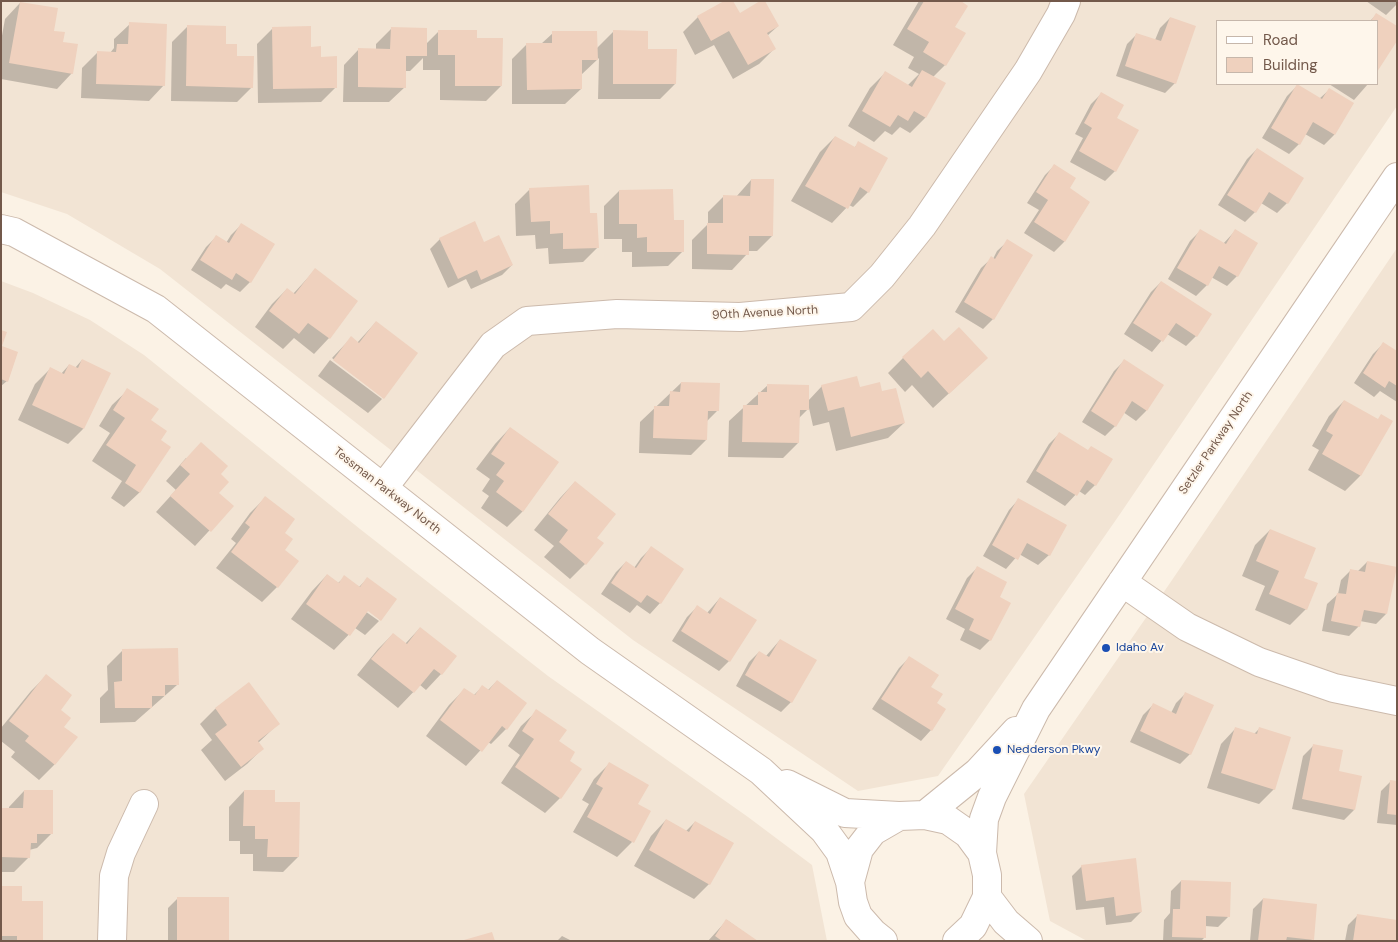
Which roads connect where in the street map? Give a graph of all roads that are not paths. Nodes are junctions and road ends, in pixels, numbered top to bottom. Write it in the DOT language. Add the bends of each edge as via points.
graph roads {
  1 [pos="1066,1"];
  2 [pos="1397,177"];
  3 [pos="1,229"];
  4 [pos="383,488"];
  5 [pos="1122,582"];
  6 [pos="1397,701"];
  7 [pos="1036,709"];
  8 [pos="761,771"];
  9 [pos="144,804"];
  10 [pos="912,816"];
  11 [pos="982,853"];
  12 [pos="850,882"];
  13 [pos="987,897"];
  14 [pos="857,928"];
  15 [pos="112,941"];
  16 [pos="883,941"];
  17 [pos="957,941"];
  18 [pos="1028,941"];
  1 -- 4 [label="street, 90th Avenue North" via="1028,71 922,226 882,276 850,307 740,317 617,314 527,321 493,345"];
  2 -- 5 [label="street, Setzler Parkway North"];
  3 -- 4 [label="street, Tessman Parkway North" via="14,232 156,309"];
  4 -- 8 [label="street, Tessman Parkway North" via="590,651"];
  5 -- 6 [label="street" via="1187,627 1259,662 1334,688"];
  5 -- 7 [label="street, Setzler Parkway North"];
  7 -- 10 [label="street, Setzler Parkway North" via="978,772"];
  7 -- 11 [label="street, Setzler Parkway North" via="992,797 984,819"];
  8 -- 10 [label="street, Tessman Parkway North" via="845,813"];
  8 -- 12 [label="street, Tessman Parkway North" via="824,830 840,852"];
  9 -- 15 [label="street" via="114,876"];
  10 -- 11 [label="street, Tessman Parkway North" via="948,820 968,834"];
  10 -- 12 [label="street, Setzler Parkway North" via="874,831 859,849"];
  11 -- 13 [label="street"];
  12 -- 14 [label="street, Tessman Parkway North"];
  13 -- 17 [label="street" via="973,926"];
  13 -- 18 [label="street" via="1006,922"];
  14 -- 16 [label="street" via="873,933"];
}
